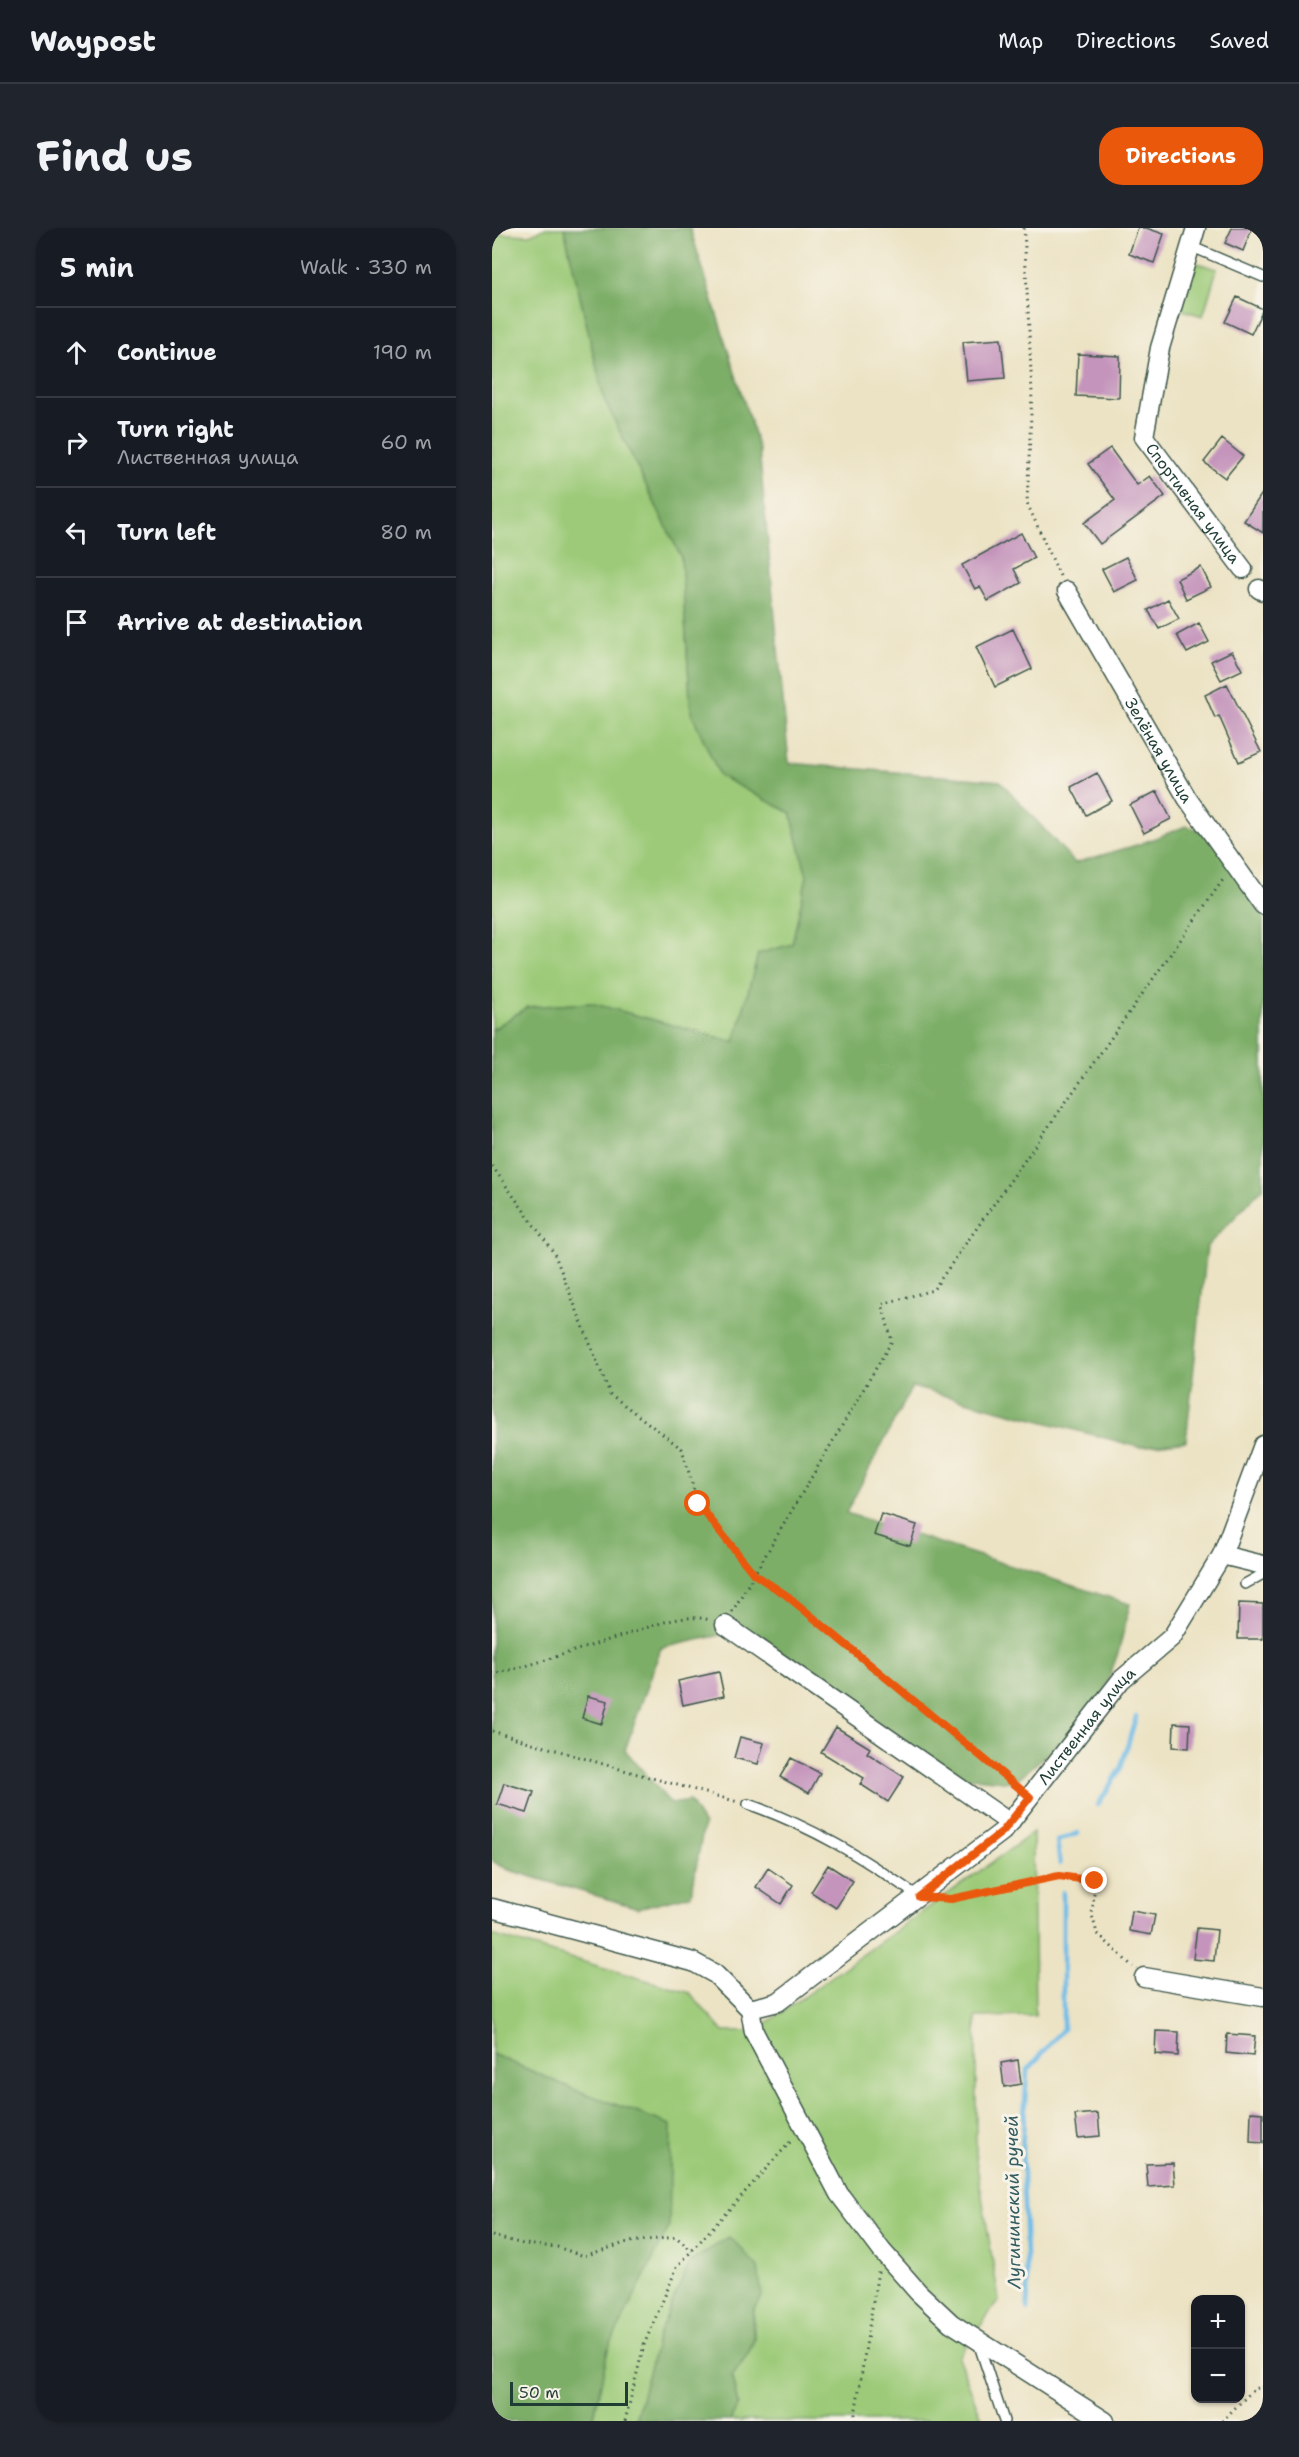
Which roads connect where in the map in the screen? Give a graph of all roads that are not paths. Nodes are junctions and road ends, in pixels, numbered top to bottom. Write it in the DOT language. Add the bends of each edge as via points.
graph roads {
  1 [pos="1196,228"];
  2 [pos="1190,246"];
  3 [pos="1263,277"];
  4 [pos="1243,569"];
  5 [pos="1067,591"];
  6 [pos="1263,905"];
  7 [pos="1263,1445"];
  8 [pos="1222,1555"];
  9 [pos="1263,1565"];
  10 [pos="1263,1574"];
  11 [pos="1245,1584"];
  12 [pos="725,1625"];
  13 [pos="748,1804"];
  14 [pos="1010,1823"];
  15 [pos="919,1897"];
  16 [pos="492,1908"];
  17 [pos="1144,1977"];
  18 [pos="1263,1997"];
  19 [pos="750,2009"];
  20 [pos="977,2339"];
  21 [pos="1004,2421"];
  22 [pos="1105,2421"];
  1 -- 2 [label="street, Спортивная улица"];
  2 -- 3 [label="lane"];
  2 -- 4 [label="street, Спортивная улица" via="1160,348 1144,437"];
  5 -- 6 [label="street, Зелёная улица" via="1186,798"];
  7 -- 8 [label="street, Лиственная улица"];
  8 -- 9 [label="street"];
  8 -- 14 [label="street, Лиственная улица" via="1172,1637 1121,1680"];
  10 -- 11 [label="lane"];
  12 -- 14 [label="street"];
  13 -- 15 [label="lane" via="835,1841"];
  14 -- 15 [label="street, Лиственная улица"];
  15 -- 19 [label="street, Лиственная улица" via="778,2002"];
  16 -- 19 [label="street" via="693,1962 715,1974"];
  17 -- 18 [label="street"];
  19 -- 20 [label="street" via="754,2032 839,2194 918,2292 951,2323"];
  20 -- 21 [label="lane"];
  20 -- 22 [label="street"];
}
